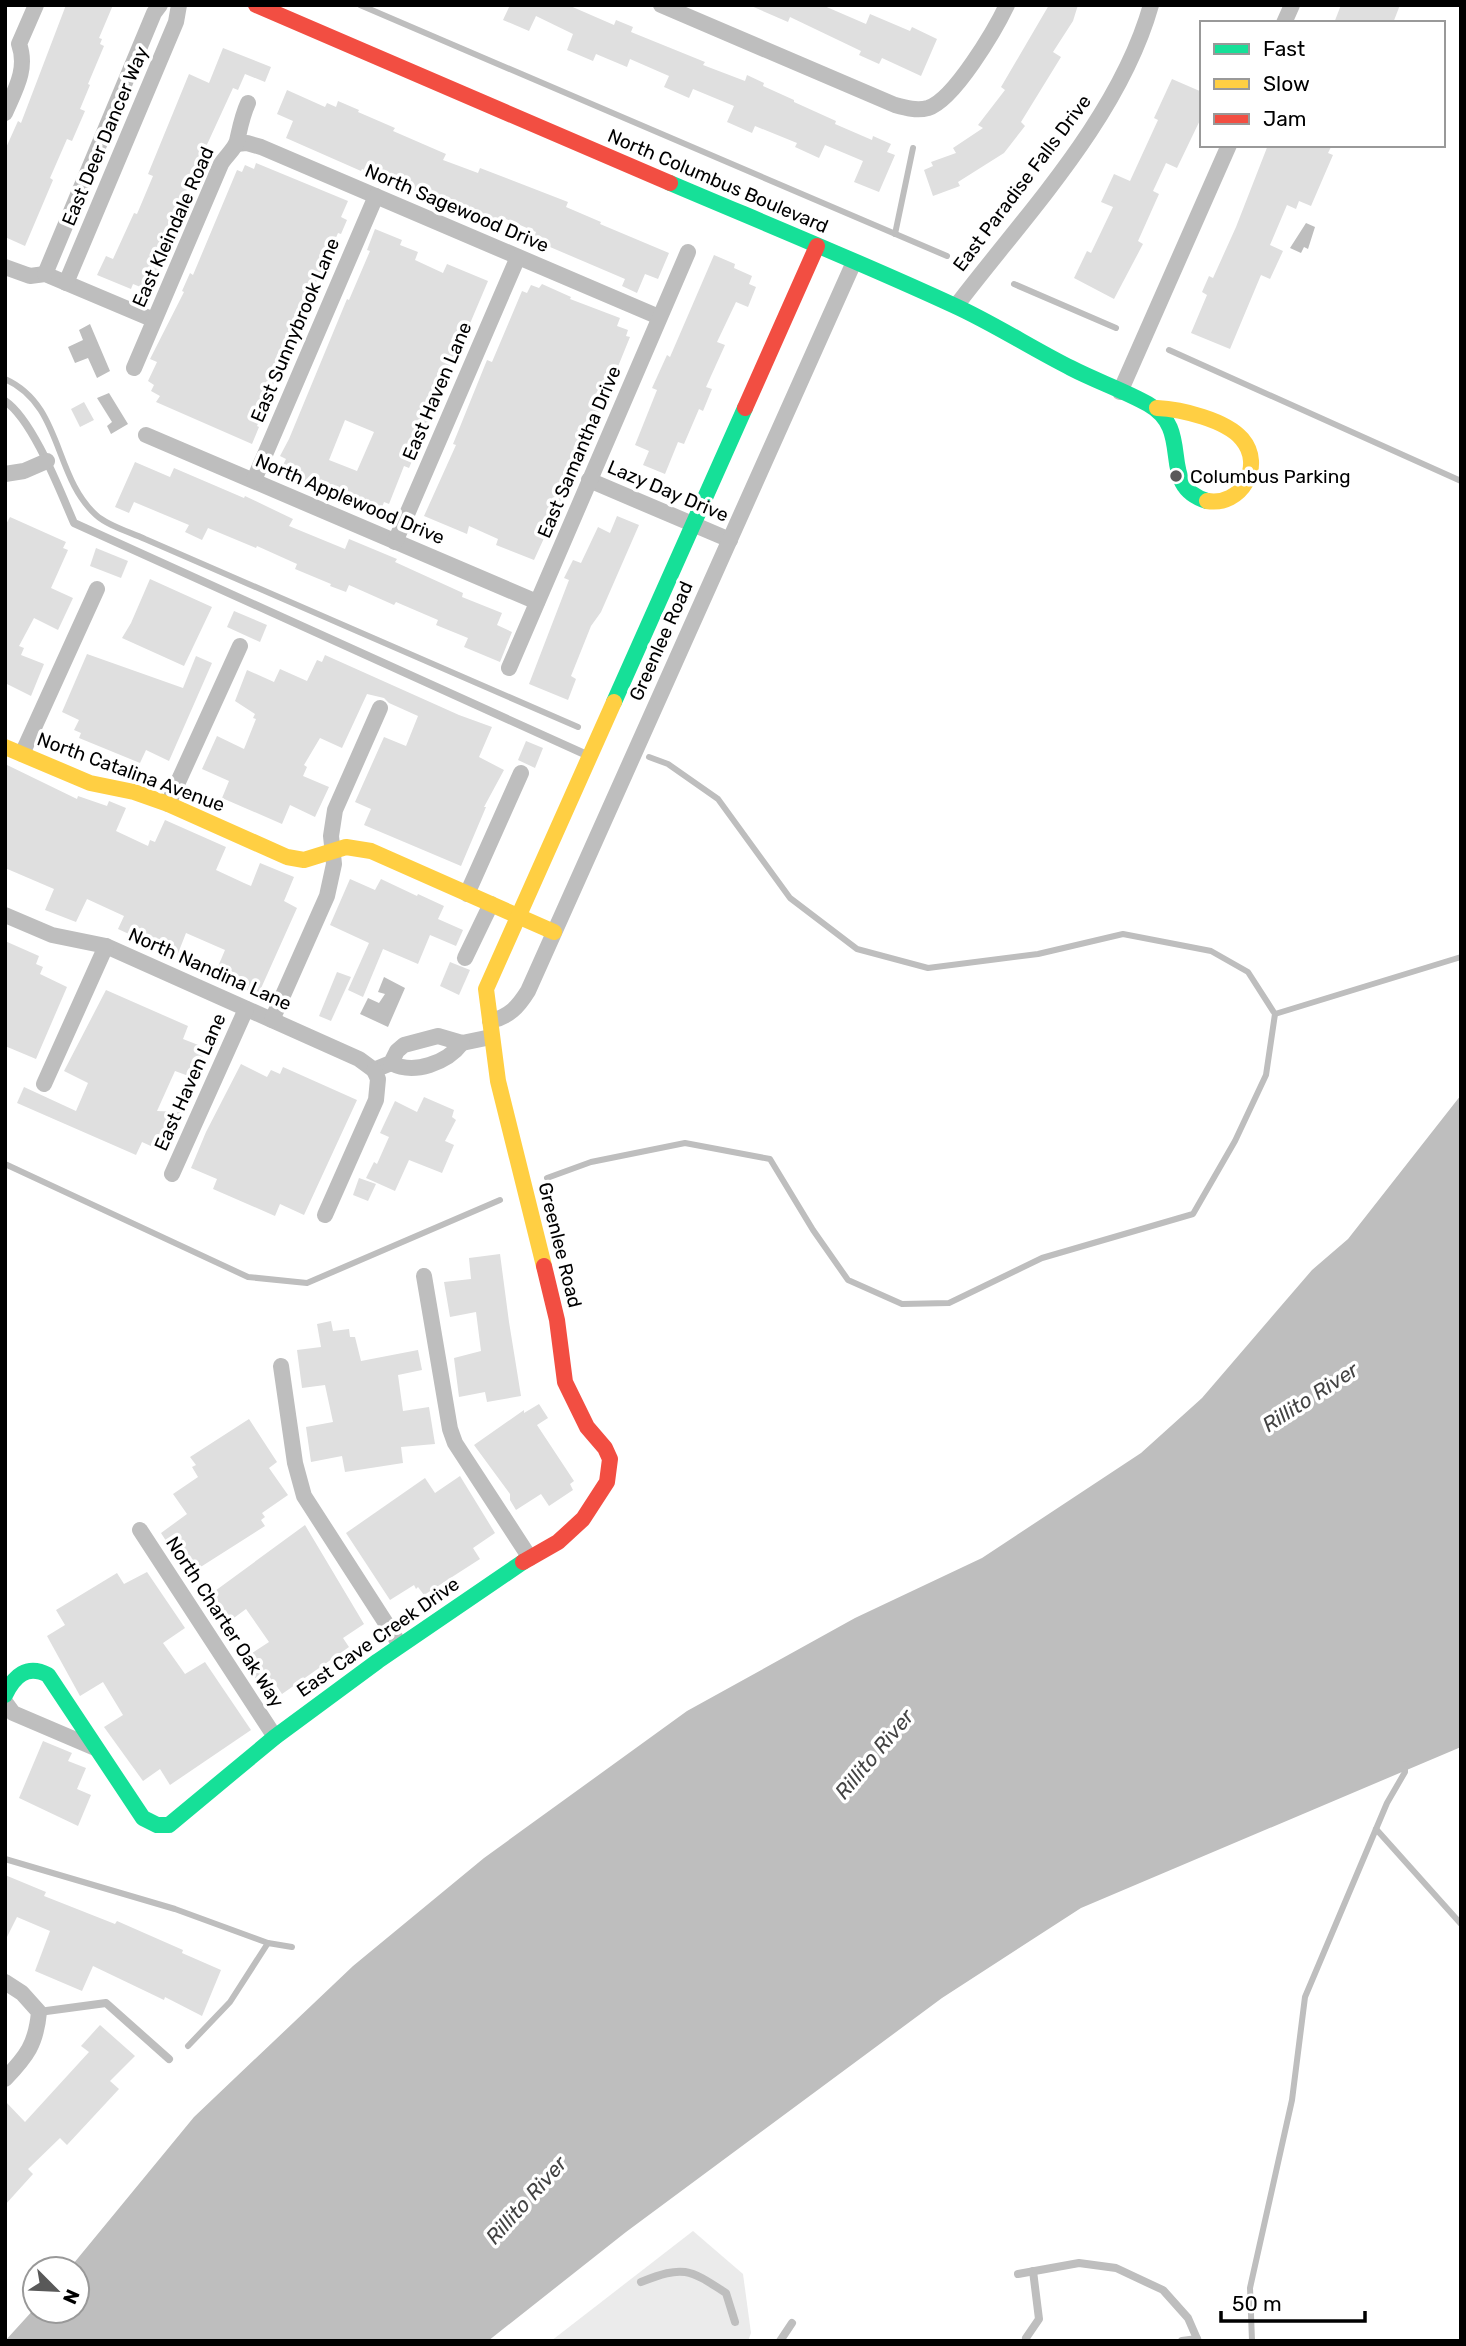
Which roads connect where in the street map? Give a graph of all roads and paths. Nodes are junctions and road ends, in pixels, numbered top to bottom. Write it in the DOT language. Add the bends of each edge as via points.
graph roads {
  1 [pos="36,5"];
  2 [pos="160,5"];
  3 [pos="179,5"];
  4 [pos="256,5"];
  5 [pos="661,5"];
  6 [pos="1007,5"];
  7 [pos="1151,5"];
  8 [pos="1292,5"];
  9 [pos="1285,21"];
  10 [pos="12,41"];
  11 [pos="248,103"];
  12 [pos="5,113"];
  13 [pos="236,144"];
  14 [pos="1228,147"];
  15 [pos="376,196"];
  16 [pos="817,246"];
  17 [pos="688,252"];
  18 [pos="518,257"];
  19 [pos="854,262"];
  20 [pos="5,267"];
  21 [pos="45,274"];
  22 [pos="66,283"];
  23 [pos="956,306"];
  24 [pos="659,317"];
  25 [pos="154,320"];
  26 [pos="134,368"];
  27 [pos="1120,392"];
  28 [pos="5,401"];
  29 [pos="1157,408"];
  30 [pos="146,435"];
  31 [pos="47,461"];
  32 [pos="5,474"];
  33 [pos="254,480"];
  34 [pos="589,480"];
  35 [pos="692,524"];
  36 [pos="730,540"];
  37 [pos="395,542"];
  38 [pos="97,589"];
  39 [pos="537,603"];
  40 [pos="240,646"];
  41 [pos="509,668"];
  42 [pos="380,708"];
  43 [pos="5,747"];
  44 [pos="22,754"];
  45 [pos="589,756"];
  46 [pos="521,772"];
  47 [pos="169,804"];
  48 [pos="333,851"];
  49 [pos="467,894"];
  50 [pos="491,904"];
  51 [pos="5,915"];
  52 [pos="517,916"];
  53 [pos="554,932"];
  54 [pos="106,946"];
  55 [pos="465,958"];
  56 [pos="246,1009"];
  57 [pos="272,1020"];
  58 [pos="491,1029"];
  59 [pos="462,1043"];
  60 [pos="391,1063"];
  61 [pos="374,1070"];
  62 [pos="44,1084"];
  63 [pos="172,1174"];
  64 [pos="325,1215"];
  65 [pos="424,1276"];
  66 [pos="281,1366"];
  67 [pos="610,1470"];
  68 [pos="140,1530"];
  69 [pos="530,1558"];
  70 [pos="401,1645"];
  71 [pos="5,1695"];
  72 [pos="5,1702"];
  73 [pos="275,1737"];
  74 [pos="95,1748"];
  75 [pos="5,1982"];
  76 [pos="39,2012"];
  77 [pos="169,2059"];
  78 [pos="5,2079"];
  79 [pos="1033,2272"];
  80 [pos="1018,2274"];
  81 [pos="641,2282"];
  82 [pos="735,2322"];
  83 [pos="792,2323"];
  84 [pos="1026,2338"];
  85 [pos="1198,2340"];
  86 [pos="780,2341"];
  87 [pos="1182,2341"];
  1 -- 10 [label="street"];
  2 -- 21 [label="street, East Deer Dancer Way"];
  3 -- 22 [label="street, East Deer Dancer Way" via="176,22"];
  4 -- 16 [label="street, North Columbus Boulevard"];
  5 -- 6 [label="street" via="895,105 917,110 937,104 953,89"];
  7 -- 23 [label="street, East Paradise Falls Drive" via="1124,76 1093,128"];
  8 -- 9 [label="street"];
  10 -- 12 [label="street" via="23,54 21,76"];
  11 -- 13 [label="street, East Kleindale Road"];
  13 -- 15 [label="street, North Sagewood Drive" via="261,147"];
  13 -- 25 [label="street, East Kleindale Road" via="221,164"];
  14 -- 27 [label="street"];
  15 -- 18 [label="street, North Sagewood Drive"];
  15 -- 33 [label="street, East Sunnybrook Lane"];
  16 -- 19 [label="street, North Columbus Boulevard"];
  16 -- 35 [label="street, Greenlee Road"];
  17 -- 24 [label="street, East Samantha Drive"];
  18 -- 24 [label="street, North Sagewood Drive"];
  18 -- 37 [label="street, East Haven Lane"];
  19 -- 23 [label="street, North Columbus Boulevard"];
  19 -- 36 [label="street, Greenlee Road"];
  20 -- 21 [label="street" via="30,276"];
  21 -- 22 [label="street"];
  22 -- 25 [label="street"];
  23 -- 27 [label="street, North Columbus Boulevard"];
  24 -- 34 [label="street, East Samantha Drive"];
  25 -- 26 [label="street, East Kleindale Road"];
  27 -- 29 [label="street, North Columbus Boulevard"];
  28 -- 31 [label="lane" via="14,407"];
  29 -- 29 [label="street, North Columbus Boulevard" via="1173,431 1177,473 1188,492 1217,502 1236,495 1251,465 1242,439 1186,411"];
  30 -- 33 [label="street, North Applewood Drive"];
  31 -- 32 [label="street"];
  31 -- 45 [label="lane" via="74,523"];
  33 -- 37 [label="street, North Applewood Drive"];
  34 -- 35 [label="street, Lazy Day Drive"];
  34 -- 39 [label="street, East Samantha Drive"];
  35 -- 36 [label="street, Lazy Day Drive"];
  35 -- 45 [label="street, Greenlee Road"];
  36 -- 53 [label="street, Greenlee Road"];
  37 -- 39 [label="street, North Applewood Drive"];
  38 -- 44 [label="street"];
  39 -- 41 [label="street, East Samantha Drive"];
  40 -- 47 [label="street"];
  42 -- 48 [label="street" via="335,810"];
  43 -- 44 [label="street, North Catalina Avenue"];
  44 -- 47 [label="street, North Catalina Avenue" via="90,783"];
  45 -- 52 [label="street, Greenlee Road"];
  46 -- 49 [label="street"];
  47 -- 48 [label="street, North Catalina Avenue" via="287,857 304,860"];
  48 -- 49 [label="street, North Catalina Avenue" via="346,847 371,851"];
  48 -- 57 [label="street" via="327,896"];
  49 -- 50 [label="street, North Catalina Avenue"];
  50 -- 52 [label="street, North Catalina Avenue"];
  50 -- 55 [label="street"];
  51 -- 54 [label="street, North Nandina Lane" via="52,935"];
  52 -- 53 [label="street, North Catalina Avenue"];
  52 -- 58 [label="street, Greenlee Road" via="486,989"];
  53 -- 58 [label="street, Greenlee Road" via="521,1003"];
  54 -- 56 [label="street, North Nandina Lane"];
  54 -- 62 [label="street"];
  56 -- 57 [label="street, North Nandina Lane"];
  56 -- 63 [label="street, East Haven Lane"];
  57 -- 61 [label="street, North Nandina Lane"];
  58 -- 59 [label="street"];
  58 -- 67 [label="street, Greenlee Road" via="498,1081 557,1320 565,1382 587,1427 605,1448"];
  59 -- 60 [label="street" via="444,1060 413,1069"];
  59 -- 60 [label="street" via="438,1036 404,1045"];
  60 -- 61 [label="street"];
  61 -- 64 [label="street" via="376,1100"];
  65 -- 69 [label="street" via="455,1443"];
  66 -- 70 [label="street" via="304,1496"];
  67 -- 69 [label="street, East Cave Creek Drive" via="583,1519 558,1542"];
  68 -- 73 [label="street, North Charter Oak Way"];
  69 -- 70 [label="street, East Cave Creek Drive"];
  70 -- 73 [label="street, East Cave Creek Drive"];
  71 -- 74 [label="street" via="24,1670 41,1670"];
  72 -- 74 [label="street" via="13,1713"];
  73 -- 74 [label="street, East Cave Creek Drive" via="173,1823 157,1826 143,1818"];
  75 -- 76 [label="street"];
  76 -- 77 [label="lane" via="106,2003"];
  76 -- 78 [label="street" via="32,2047"];
  79 -- 80 [label="lane"];
  79 -- 84 [label="lane" via="1039,2319"];
  79 -- 85 [label="lane" via="1079,2263 1116,2268 1163,2290 1188,2318"];
  81 -- 82 [label="lane" via="666,2273 694,2272 726,2293"];
  83 -- 86 [label="lane"];
  85 -- 87 [label="lane"];
}
